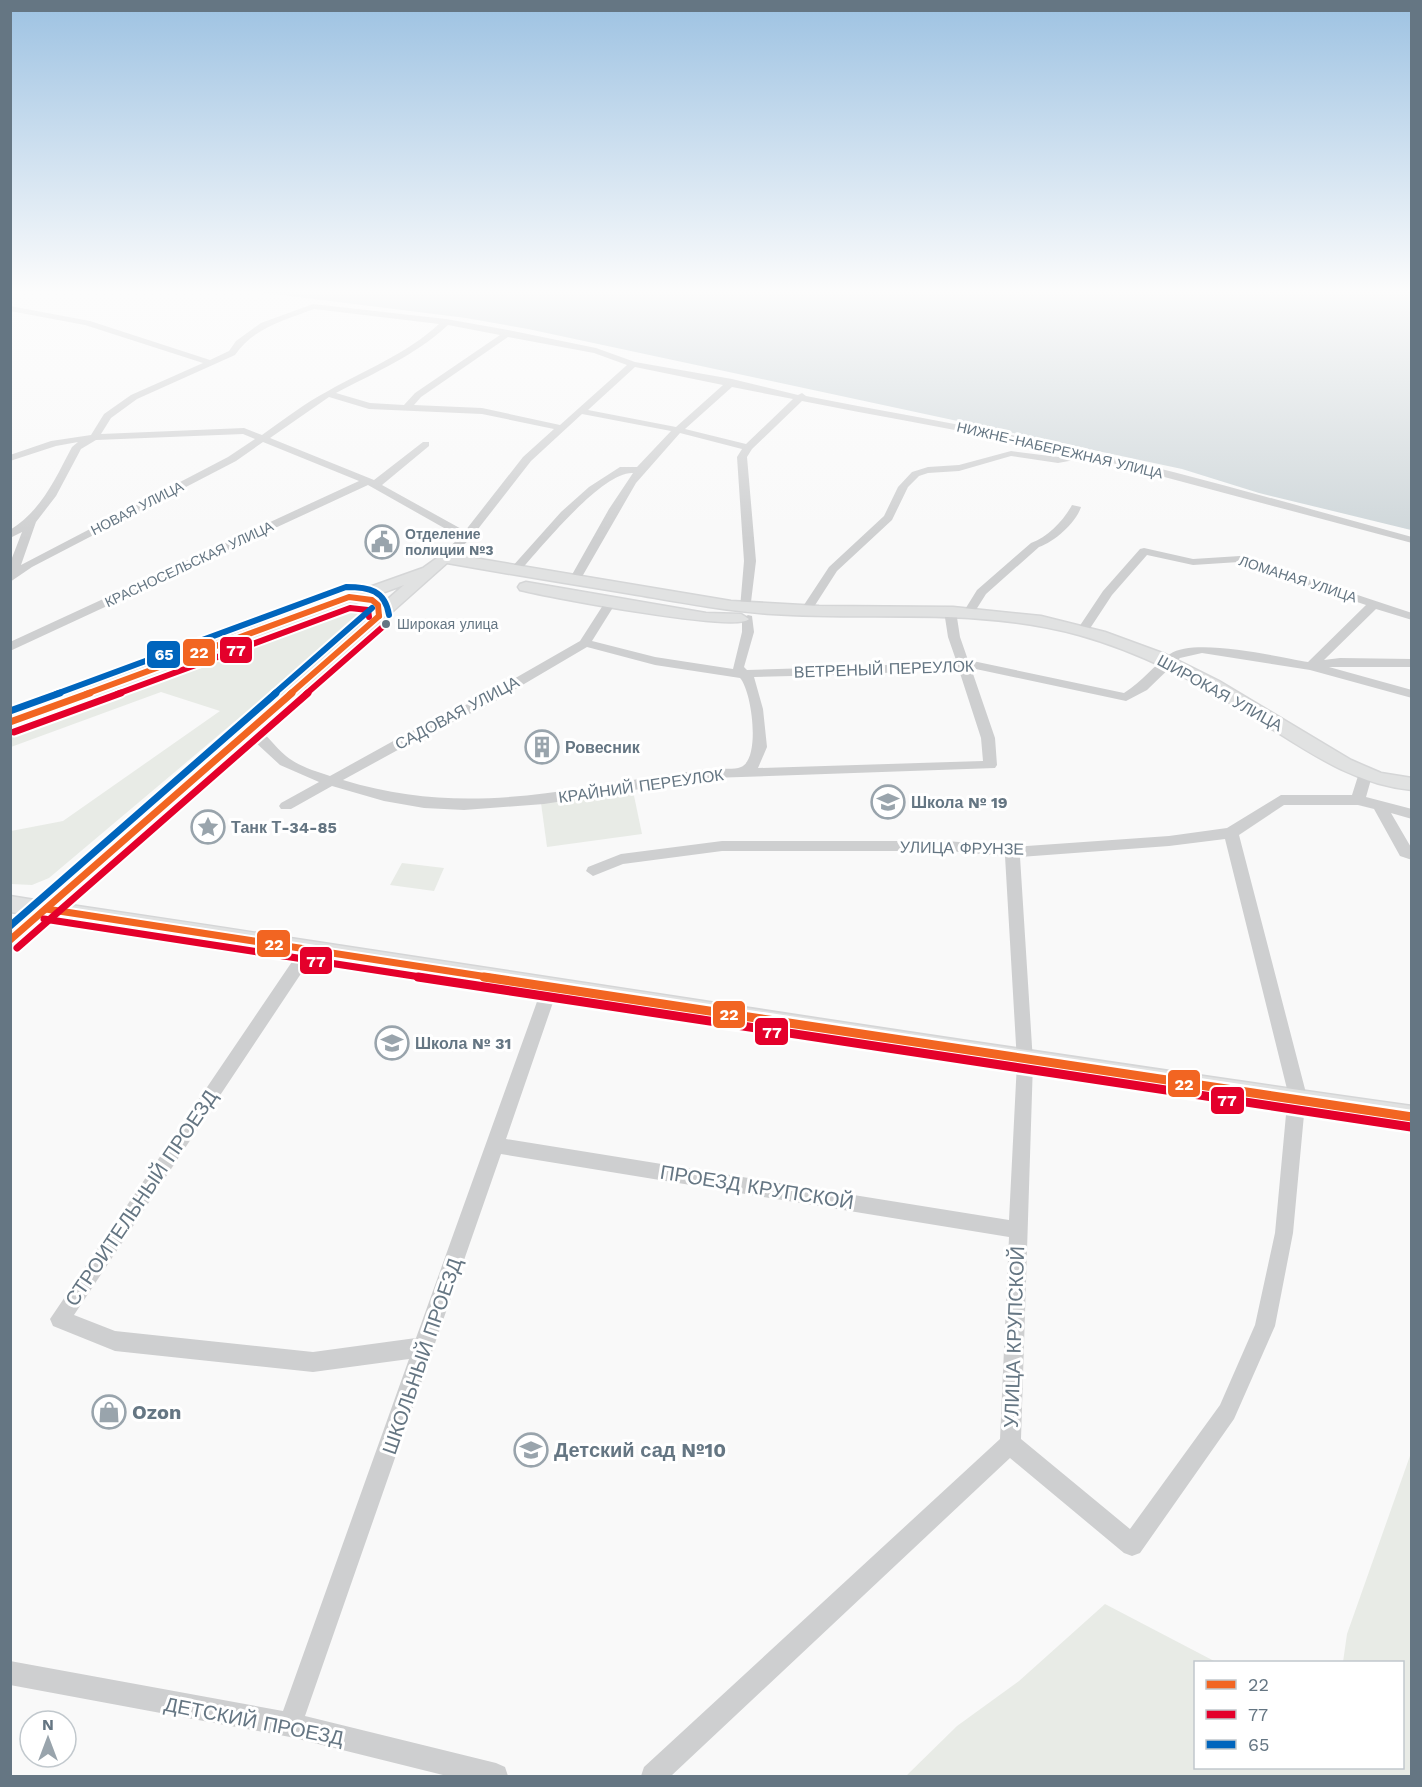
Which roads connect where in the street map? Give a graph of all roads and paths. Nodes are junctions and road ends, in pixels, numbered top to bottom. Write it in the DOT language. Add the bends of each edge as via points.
graph roads {
  1 [pos="190,372"];
  2 [pos="369,372"];
  3 [pos="451,372"];
  4 [pos="624,372"];
  5 [pos="679,372"];
  6 [pos="732,382"];
  7 [pos="328,394"];
  8 [pos="802,396"];
  9 [pos="405,409"];
  10 [pos="580,411"];
  11 [pos="561,428"];
  12 [pos="678,430"];
  13 [pos="94,436"];
  14 [pos="262,438"];
  15 [pos="426,444"];
  16 [pos="748,447"];
  17 [pos="1080,452"];
  18 [pos="10,458"];
  19 [pos="640,470"];
  20 [pos="372,483"];
  21 [pos="1076,507"];
  22 [pos="31,522"];
  23 [pos="10,535"];
  24 [pos="467,536"];
  25 [pos="1151,540"];
  26 [pos="1412,540"];
  27 [pos="1143,550"];
  28 [pos="444,558"];
  29 [pos="431,570"];
  30 [pos="515,570"];
  31 [pos="11,578"];
  32 [pos="575,580"];
  33 [pos="349,597"];
  34 [pos="611,601"];
  35 [pos="1374,604"];
  36 [pos="806,611"];
  37 [pos="950,611"];
  38 [pos="970,611"];
  39 [pos="747,613"];
  40 [pos="379,616"];
  41 [pos="1412,617"];
  42 [pos="1083,630"];
  43 [pos="585,643"];
  44 [pos="10,647"];
  45 [pos="1169,662"];
  46 [pos="964,663"];
  47 [pos="1412,663"];
  48 [pos="1311,666"];
  49 [pos="742,674"];
  50 [pos="1412,694"];
  51 [pos="10,722"];
  52 [pos="249,730"];
  53 [pos="743,773"];
  54 [pos="1365,776"];
  55 [pos="333,780"];
  56 [pos="1412,784"];
  57 [pos="1359,800"];
  58 [pos="1379,805"];
  59 [pos="286,806"];
  60 [pos="1412,814"];
  61 [pos="1231,833"];
  62 [pos="1012,852"];
  63 [pos="1412,855"];
  64 [pos="593,871"];
  65 [pos="10,904"];
  66 [pos="46,909"];
  67 [pos="10,940"];
  68 [pos="310,948"];
  69 [pos="551,985"];
  70 [pos="1024,1062"];
  71 [pos="1297,1099"];
  72 [pos="1412,1117"];
  73 [pos="496,1145"];
  74 [pos="1018,1230"];
  75 [pos="425,1347"];
  76 [pos="1010,1444"];
  77 [pos="10,1673"];
  78 [pos="290,1725"];
  79 [pos="496,1776"];
  80 [pos="653,1776"];
  1 -- 13 [label="street" via="134,397 107,416"];
  2 -- 7 [label="street, НОВАЯ УЛИЦА"];
  3 -- 9 [label="street"];
  4 -- 10 [label="street"];
  5 -- 6 [label="street, НИЖНЕ-НАБЕРЕЖНАЯ УЛИЦА"];
  6 -- 8 [label="street, НИЖНЕ-НАБЕРЕЖНАЯ УЛИЦА"];
  6 -- 12 [label="street"];
  7 -- 9 [label="street" via="369,406"];
  7 -- 14 [label="street, НОВАЯ УЛИЦА"];
  8 -- 16 [label="street"];
  8 -- 17 [label="street, НИЖНЕ-НАБЕРЕЖНАЯ УЛИЦА"];
  9 -- 11 [label="street" via="482,411"];
  10 -- 11 [label="street"];
  10 -- 12 [label="street"];
  11 -- 24 [label="street" via="527,459"];
  12 -- 16 [label="street"];
  12 -- 19 [label="street"];
  13 -- 14 [label="street" via="232,430"];
  13 -- 18 [label="street" via="54,443"];
  13 -- 22 [label="street" via="77,447 51,496"];
  14 -- 20 [label="street"];
  14 -- 31 [label="street, НОВАЯ УЛИЦА" via="232,459 28,565"];
  15 -- 20 [label="street, КРАСНОСЕЛЬСКАЯ УЛИЦА"];
  16 -- 39 [label="street" via="741,467 750,561"];
  17 -- 26 [label="street, НИЖНЕ-НАБЕРЕЖНАЯ УЛИЦА"];
  17 -- 36 [label="street" via="1074,458 1059,461 1010,454 957,468 922,471 898,492 888,518 833,569"];
  19 -- 30 [label="street" via="624,468 584,496"];
  19 -- 32 [label="street" via="609,515"];
  20 -- 24 [label="street"];
  20 -- 44 [label="street, КРАСНОСЕЛЬСКАЯ УЛИЦА"];
  21 -- 38 [label="street" via="1046,540 981,592"];
  22 -- 23 [label="street"];
  22 -- 31 [label="street"];
  24 -- 28 [label="street"];
  25 -- 27 [label="street"];
  27 -- 35 [label="street, ЛОМАНАЯ УЛИЦА" via="1193,562 1240,559"];
  27 -- 42 [label="street"];
  28 -- 29 [label="street"];
  28 -- 30 [label="street, ШИРОКАЯ УЛИЦА"];
  29 -- 33 [label="street"];
  29 -- 34 [label="street, ШИРОКАЯ УЛИЦА"];
  29 -- 40 [label="street"];
  30 -- 32 [label="street, ШИРОКАЯ УЛИЦА"];
  32 -- 39 [label="street, ШИРОКАЯ УЛИЦА"];
  33 -- 40 [label="street" via="372,600 378,604"];
  33 -- 51 [label="street"];
  34 -- 39 [label="street, ШИРОКАЯ УЛИЦА" via="706,618"];
  34 -- 43 [label="street, САДОВАЯ УЛИЦА"];
  35 -- 41 [label="street, ЛОМАНАЯ УЛИЦА"];
  35 -- 48 [label="street, ЛОМАНАЯ УЛИЦА"];
  36 -- 37 [label="street, ШИРОКАЯ УЛИЦА"];
  36 -- 39 [label="street, ШИРОКАЯ УЛИЦА"];
  37 -- 38 [label="street, ШИРОКАЯ УЛИЦА"];
  37 -- 46 [label="street"];
  38 -- 42 [label="street, ШИРОКАЯ УЛИЦА"];
  39 -- 49 [label="street" via="748,632 738,667"];
  40 -- 52 [label="street"];
  42 -- 45 [label="street, ШИРОКАЯ УЛИЦА"];
  43 -- 49 [label="street, ВЕТРЕНЫЙ ПЕРЕУЛОК" via="655,661"];
  43 -- 55 [label="street, САДОВАЯ УЛИЦА" via="487,700"];
  45 -- 46 [label="street, ВЕТРЕНЫЙ ПЕРЕУЛОК" via="1126,697"];
  45 -- 48 [label="street" via="1190,650 1213,649"];
  45 -- 54 [label="street, ШИРОКАЯ УЛИЦА"];
  46 -- 49 [label="street, ВЕТРЕНЫЙ ПЕРЕУЛОК"];
  46 -- 53 [label="street, КРАЙНИЙ ПЕРЕУЛОК" via="988,738 990,765"];
  47 -- 48 [label="street" via="1340,662"];
  48 -- 50 [label="street"];
  49 -- 53 [label="street" via="750,681 758,709 760,747 752,766"];
  52 -- 55 [label="street, КРАЙНИЙ ПЕРЕУЛОК" via="263,736 272,752 286,763"];
  52 -- 66 [label="street"];
  53 -- 55 [label="street, КРАЙНИЙ ПЕРЕУЛОК" via="705,774 480,807 424,804"];
  54 -- 56 [label="street, ШИРОКАЯ УЛИЦА"];
  54 -- 57 [label="street"];
  55 -- 59 [label="street, САДОВАЯ УЛИЦА"];
  57 -- 58 [label="street, УЛИЦА ФРУНЗЕ"];
  57 -- 61 [label="street, УЛИЦА ФРУНЗЕ" via="1281,800"];
  58 -- 60 [label="street, УЛИЦА ФРУНЗЕ"];
  58 -- 63 [label="street" via="1405,852"];
  61 -- 62 [label="street, УЛИЦА ФРУНЗЕ" via="1169,842"];
  61 -- 71 [label="street"];
  62 -- 64 [label="street, УЛИЦА ФРУНЗЕ" via="948,846 722,846 621,859"];
  62 -- 70 [label="street, УЛИЦА КРУПСКОЙ"];
  65 -- 66 [label="street"];
  66 -- 67 [label="street"];
  66 -- 68 [label="street"];
  68 -- 69 [label="street"];
  68 -- 75 [label="street, СТРОИТЕЛЬНЫЙ ПРОЕЗД" via="60,1319 115,1341 313,1362"];
  69 -- 70 [label="street"];
  69 -- 73 [label="street, ШКОЛЬНЫЙ ПРОЕЗД"];
  70 -- 71 [label="street"];
  70 -- 74 [label="street, УЛИЦА КРУПСКОЙ"];
  71 -- 72 [label="street"];
  71 -- 76 [label="street" via="1284,1233 1265,1326 1227,1412 1132,1545"];
  73 -- 74 [label="street, ПРОЕЗД КРУПСКОЙ"];
  73 -- 75 [label="street, ШКОЛЬНЫЙ ПРОЕЗД"];
  74 -- 76 [label="street, УЛИЦА КРУПСКОЙ"];
  75 -- 78 [label="street, ШКОЛЬНЫЙ ПРОЕЗД"];
  76 -- 80 [label="street, УЛИЦА КРУПСКОЙ"];
  77 -- 78 [label="street, ДЕТСКИЙ ПРОЕЗД"];
  78 -- 79 [label="street, ДЕТСКИЙ ПРОЕЗД"];
}
